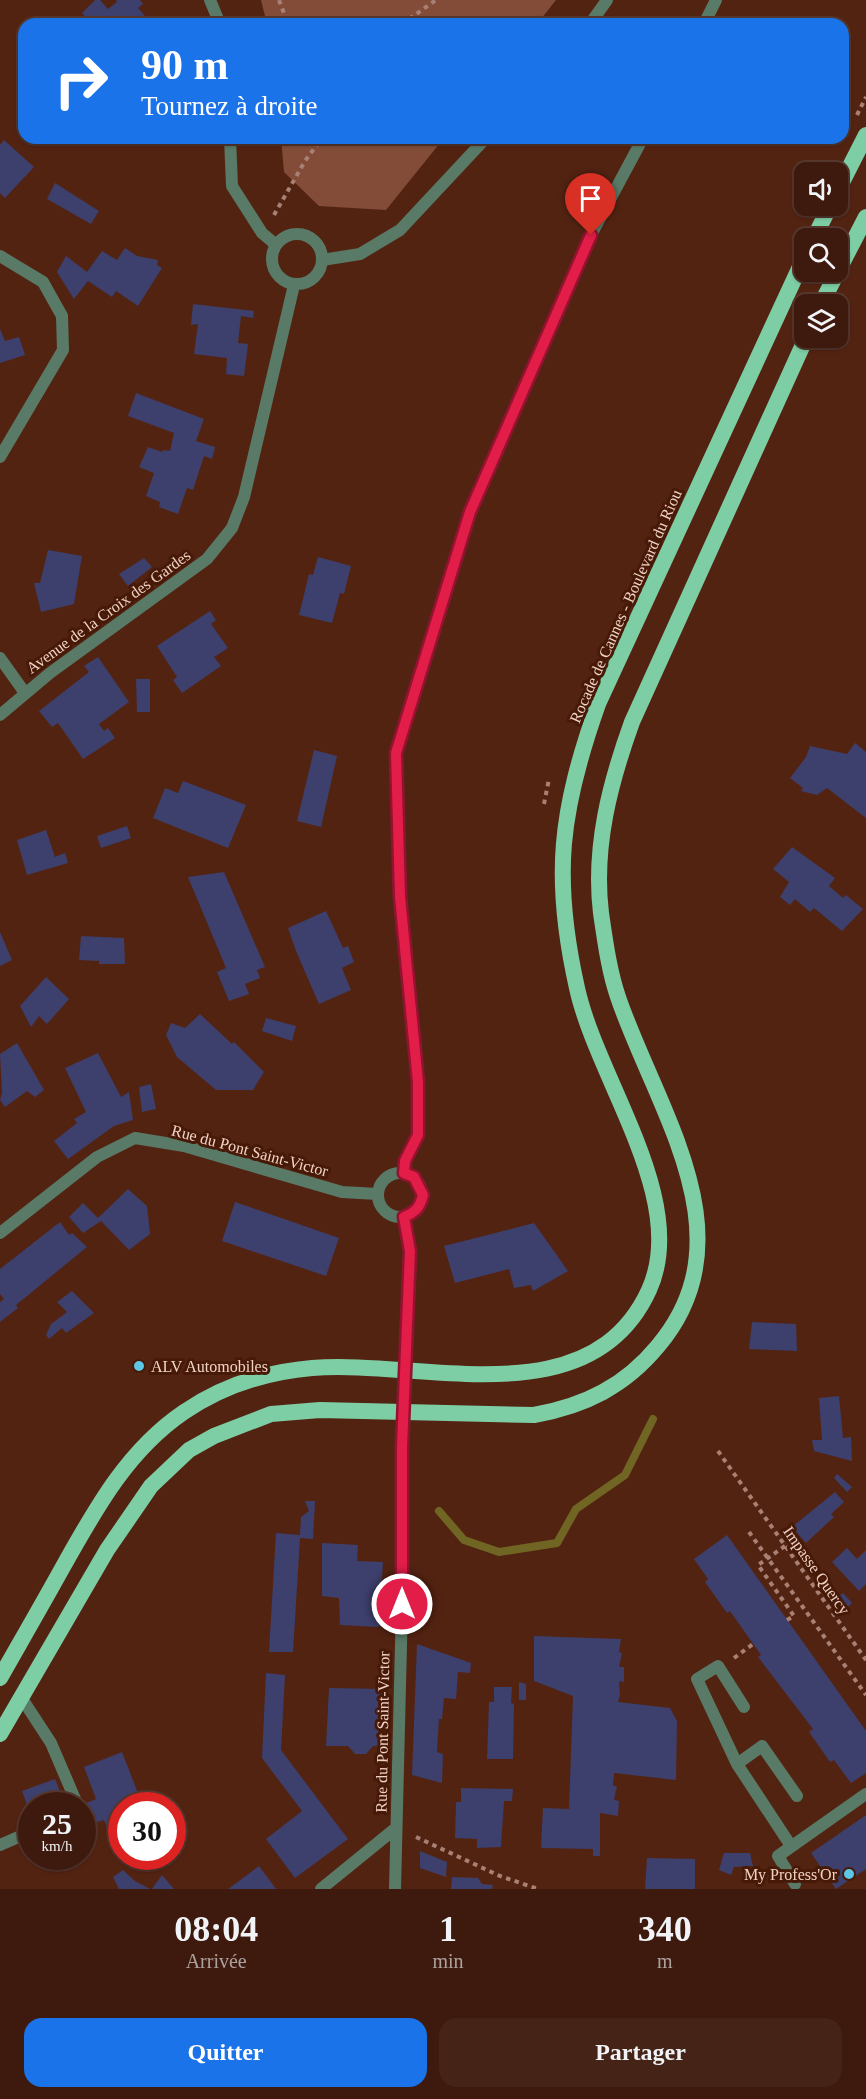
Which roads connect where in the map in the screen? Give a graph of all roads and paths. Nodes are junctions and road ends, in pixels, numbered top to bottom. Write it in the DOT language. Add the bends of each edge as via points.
graph roads {
  1 [pos="210,0"];
  2 [pos="279,0"];
  3 [pos="436,0"];
  4 [pos="607,0"];
  5 [pos="716,0"];
  6 [pos="218,18"];
  7 [pos="286,18"];
  8 [pos="410,18"];
  9 [pos="594,18"];
  10 [pos="707,18"];
  11 [pos="866,135"];
  12 [pos="230,144"];
  13 [pos="318,144"];
  14 [pos="480,144"];
  15 [pos="640,144"];
  16 [pos="848,170"];
  17 [pos="866,217"];
  18 [pos="262,233"];
  19 [pos="275,244"];
  20 [pos="0,256"];
  21 [pos="322,260"];
  22 [pos="13,263"];
  23 [pos="0,267"];
  24 [pos="794,280"];
  25 [pos="294,285"];
  26 [pos="826,294"];
  27 [pos="801,348"];
  28 [pos="0,457"];
  29 [pos="0,658"];
  30 [pos="25,693"];
  31 [pos="0,715"];
  32 [pos="552,770"];
  33 [pos="543,814"];
  34 [pos="404,1173"];
  35 [pos="378,1194"];
  36 [pos="404,1217"];
  37 [pos="0,1233"];
  38 [pos="718,1451"];
  39 [pos="750,1532"];
  40 [pos="785,1546"];
  41 [pos="768,1558"];
  42 [pos="787,1620"];
  43 [pos="753,1644"];
  44 [pos="736,1657"];
  45 [pos="866,1660"];
  46 [pos="0,1678"];
  47 [pos="866,1695"];
  48 [pos="21,1697"];
  49 [pos="744,1707"];
  50 [pos="0,1734"];
  51 [pos="737,1764"];
  52 [pos="72,1792"];
  53 [pos="866,1794"];
  54 [pos="797,1796"];
  55 [pos="396,1828"];
  56 [pos="18,1837"];
  57 [pos="0,1845"];
  58 [pos="791,1846"];
  59 [pos="795,1884"];
  60 [pos="321,1889"];
  61 [pos="395,1889"];
  62 [pos="538,1889"];
  1 -- 6 [label="street"];
  2 -- 7 [label="path"];
  3 -- 8 [label="path"];
  4 -- 9 [label="street"];
  5 -- 10 [label="street"];
  11 -- 16 [label="highway"];
  12 -- 18 [label="street" via="232,186"];
  13 -- 18 [label="path"];
  14 -- 21 [label="street" via="400,230 360,254"];
  15 -- 34 [label="street" via="591,235 470,512 396,753 400,897 418,1082 418,1135 405,1161"];
  17 -- 26 [label="highway"];
  18 -- 19 [label="street"];
  19 -- 21 [label="street" via="285,236 310,237 320,247"];
  19 -- 25 [label="street" via="271,261 278,277"];
  20 -- 22 [label="street"];
  21 -- 25 [label="street" via="318,273 308,282"];
  22 -- 23 [label="street"];
  22 -- 28 [label="street" via="43,282 62,316 63,350"];
  24 -- 46 [label="highway, Rocade de Cannes - Boulevard du Riou" via="598,704 565,817 562,898 578,991 592,1042 657,1202 661,1236 658,1261 650,1288 634,1317 616,1337 592,1354 542,1371 317,1368 251,1379 218,1392 158,1432 111,1486"];
  25 -- 30 [label="street, Avenue de la Croix des Gardes" via="244,497 232,528 207,559"];
  27 -- 48 [label="highway" via="632,722 611,779 603,823 601,910 617,995 688,1174 697,1211 699,1250 691,1286 678,1316 642,1365 617,1385 567,1409 534,1415 320,1410 271,1414 189,1450 151,1486 135,1508"];
  29 -- 30 [label="street"];
  30 -- 31 [label="street, Avenue de la Croix des Gardes"];
  32 -- 33 [label="path"];
  34 -- 35 [label="street" via="387,1177"];
  34 -- 36 [label="street" via="414,1177 423,1195 420,1205"];
  35 -- 36 [label="street" via="388,1214"];
  35 -- 37 [label="street, Rue du Pont Saint-Victor" via="342,1192 184,1146 135,1138 97,1157"];
  36 -- 55 [label="street, Rue du Pont Saint-Victor" via="410,1251 402,1447"];
  38 -- 40 [label="path, Impasse Quercy"];
  39 -- 41 [label="path"];
  40 -- 41 [label="path"];
  40 -- 45 [label="path, Impasse Quercy"];
  41 -- 42 [label="path" via="758,1565 794,1616"];
  41 -- 47 [label="path"];
  43 -- 44 [label="path"];
  48 -- 50 [label="highway"];
  48 -- 52 [label="street" via="51,1743"];
  49 -- 51 [label="street" via="718,1666 697,1679"];
  51 -- 54 [label="street" via="762,1746"];
  51 -- 58 [label="street"];
  53 -- 58 [label="street"];
  55 -- 60 [label="street"];
  55 -- 61 [label="street, Rue du Pont Saint-Victor"];
  55 -- 62 [label="path" via="500,1876"];
  56 -- 57 [label="street"];
  58 -- 59 [label="street" via="778,1856"];
}
